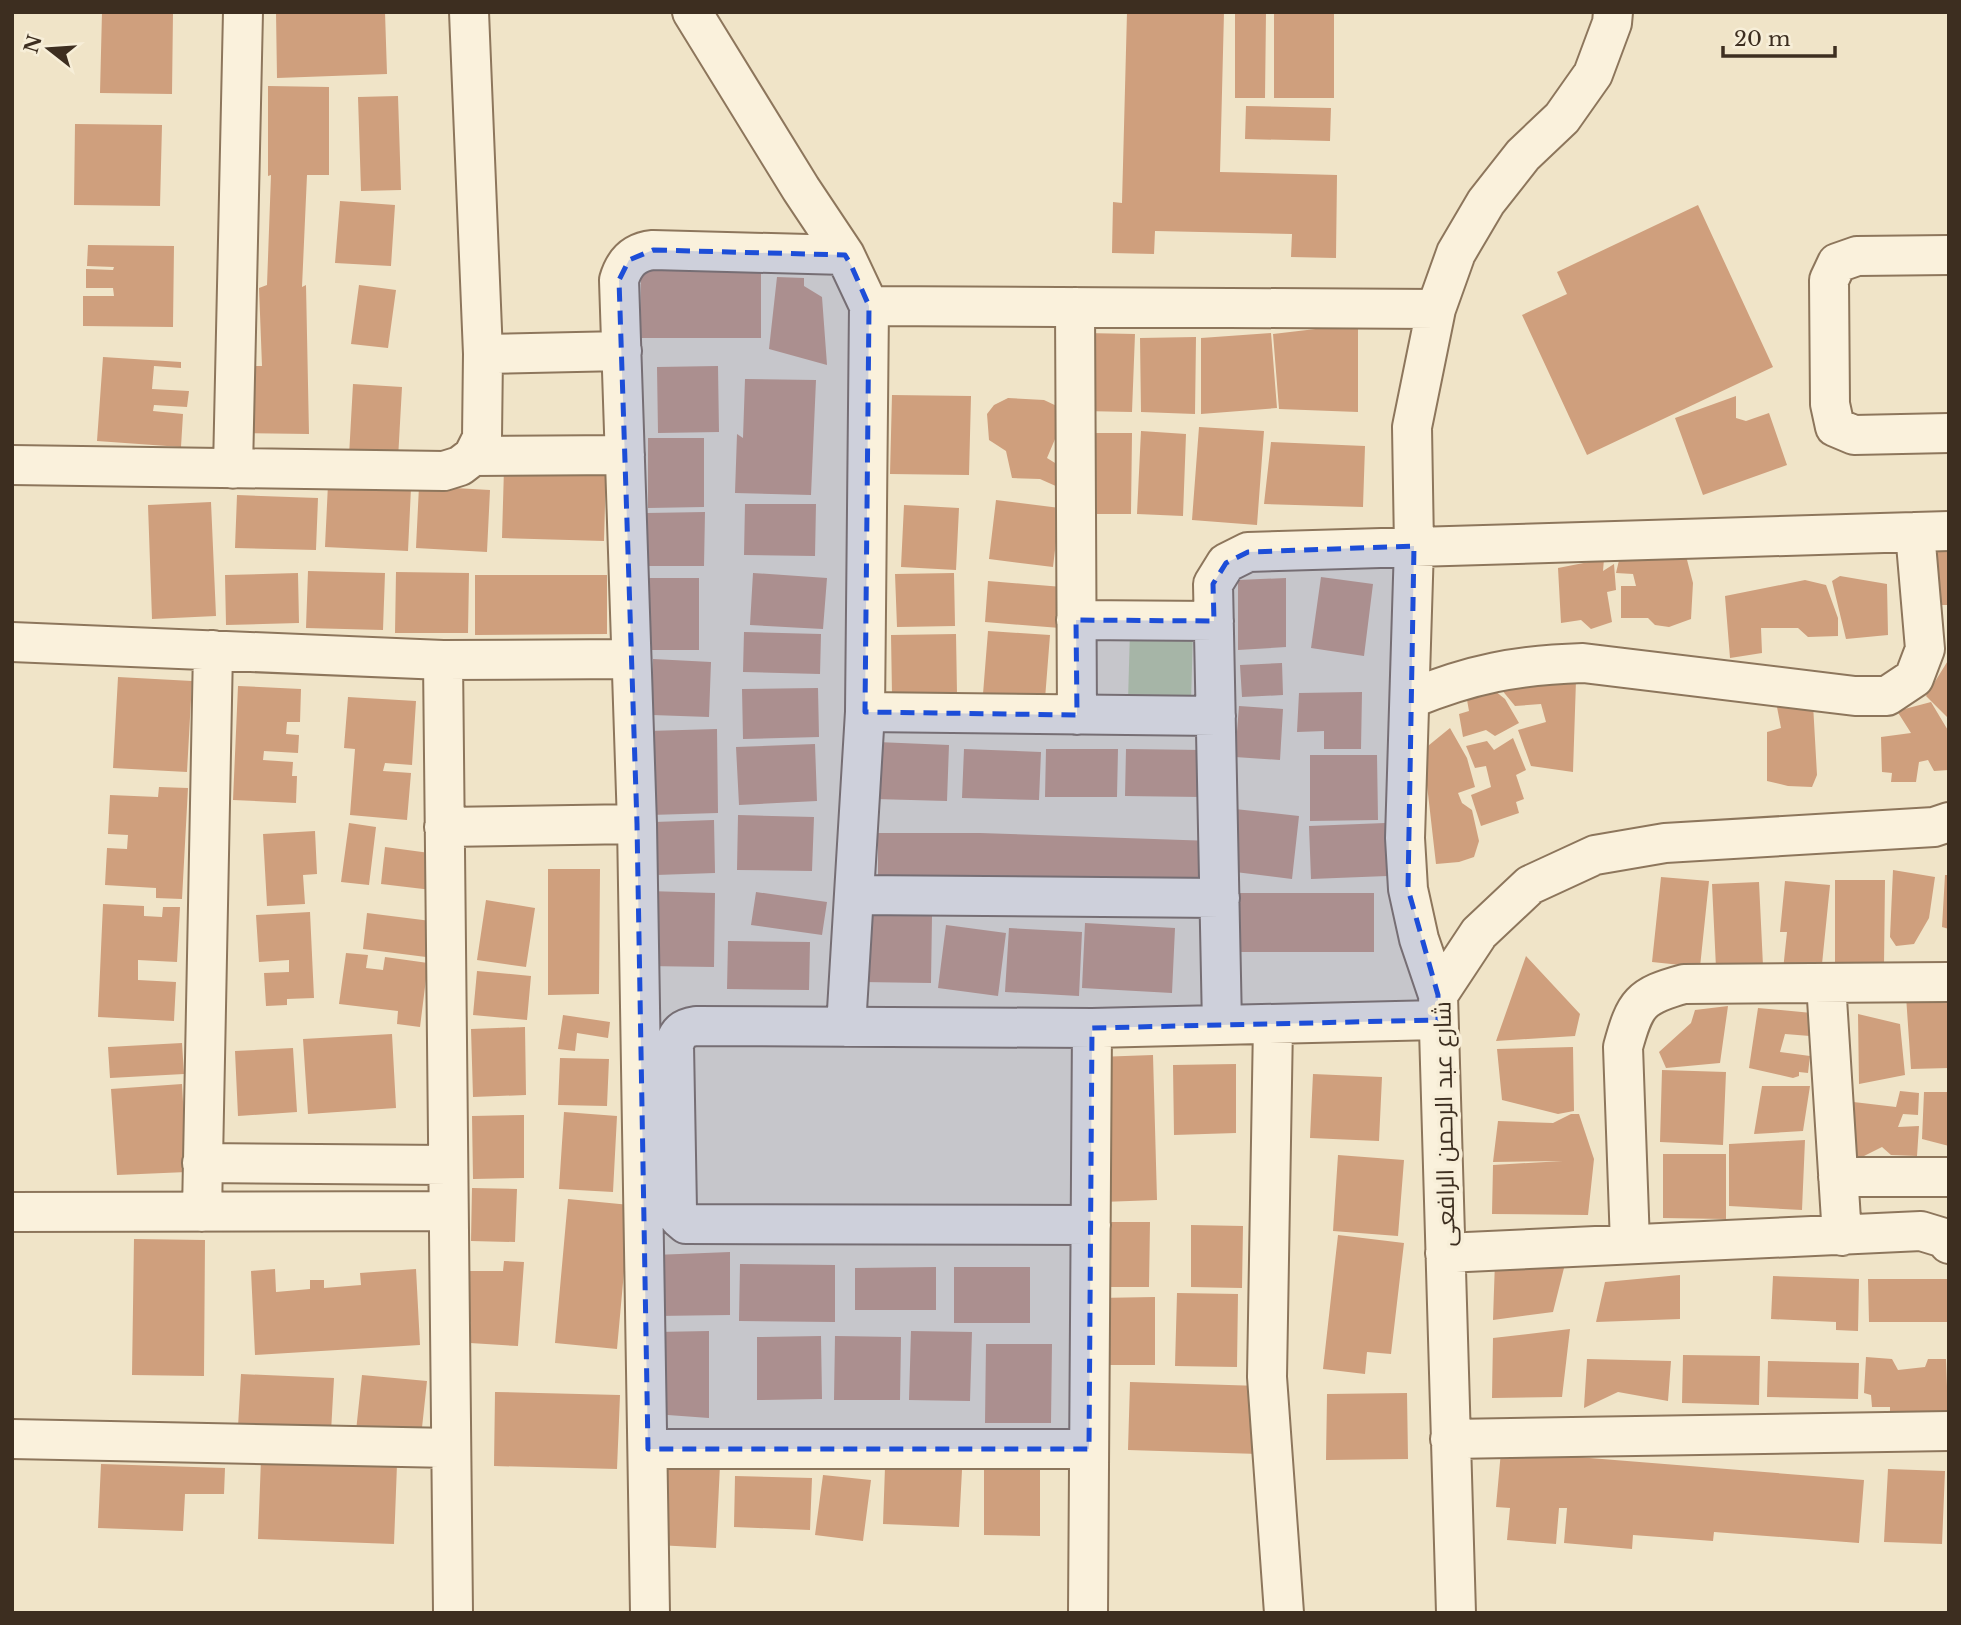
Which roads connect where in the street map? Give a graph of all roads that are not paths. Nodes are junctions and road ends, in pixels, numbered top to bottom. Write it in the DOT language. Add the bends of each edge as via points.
graph roads {
  1 [pos="243,12"];
  2 [pos="469,12"];
  3 [pos="692,12"];
  4 [pos="1613,12"];
  5 [pos="845,255"];
  6 [pos="1949,255"];
  7 [pos="869,306"];
  8 [pos="1075,307"];
  9 [pos="1436,309"];
  10 [pos="622,351"];
  11 [pos="483,354"];
  12 [pos="1949,433"];
  13 [pos="625,455"];
  14 [pos="473,456"];
  15 [pos="12,465"];
  16 [pos="233,469"];
  17 [pos="1932,531"];
  18 [pos="1414,546"];
  19 [pos="1076,620"];
  20 [pos="1214,621"];
  21 [pos="12,642"];
  22 [pos="213,650"];
  23 [pos="631,659"];
  24 [pos="443,660"];
  25 [pos="1410,699"];
  26 [pos="865,712"];
  27 [pos="1077,715"];
  28 [pos="1216,716"];
  29 [pos="1949,822"];
  30 [pos="637,824"];
  31 [pos="444,827"];
  32 [pos="855,895"];
  33 [pos="1220,898"];
  34 [pos="1949,982"];
  35 [pos="1826,983"];
  36 [pos="1438,1007"];
  37 [pos="1273,1024"];
  38 [pos="1222,1025"];
  39 [pos="846,1027"];
  40 [pos="1092,1028"];
  41 [pos="202,1163"];
  42 [pos="448,1165"];
  43 [pos="1838,1177"];
  44 [pos="1949,1177"];
  45 [pos="448,1211"];
  46 [pos="12,1212"];
  47 [pos="202,1212"];
  48 [pos="1091,1225"];
  49 [pos="1842,1236"];
  50 [pos="1630,1244"];
  51 [pos="1949,1244"];
  52 [pos="1445,1253"];
  53 [pos="1949,1431"];
  54 [pos="1450,1438"];
  55 [pos="12,1440"];
  56 [pos="451,1448"];
  57 [pos="1089,1448"];
  58 [pos="648,1449"];
  59 [pos="453,1613"];
  60 [pos="650,1613"];
  61 [pos="1088,1613"];
  62 [pos="1284,1613"];
  63 [pos="1456,1613"];
  1 -- 16 [label="street"];
  2 -- 11 [label="street"];
  3 -- 5 [label="street"];
  4 -- 9 [label="street" via="1592,74 1562,118 1523,155 1486,202 1457,253"];
  5 -- 7 [label="street"];
  5 -- 10 [label="street" via="645,251 629,260 619,280"];
  6 -- 12 [label="street" via="1857,256 1838,263 1829,280 1830,404 1835,427 1854,435"];
  7 -- 8 [label="street"];
  7 -- 26 [label="street"];
  8 -- 9 [label="street"];
  8 -- 19 [label="street"];
  9 -- 18 [label="street" via="1412,426"];
  10 -- 11 [label="street"];
  10 -- 13 [label="street"];
  11 -- 14 [label="street" via="482,439"];
  13 -- 14 [label="street"];
  13 -- 23 [label="street"];
  14 -- 16 [label="street" via="444,471"];
  15 -- 16 [label="street"];
  17 -- 18 [label="street"];
  17 -- 25 [label="street" via="1926,649 1914,678 1887,696 1583,663 1494,671"];
  18 -- 20 [label="street" via="1248,552 1226,563 1213,584"];
  18 -- 25 [label="street"];
  19 -- 20 [label="street"];
  19 -- 27 [label="street"];
  20 -- 28 [label="street"];
  21 -- 22 [label="street"];
  22 -- 24 [label="street"];
  22 -- 41 [label="street"];
  23 -- 24 [label="street"];
  23 -- 30 [label="street"];
  24 -- 31 [label="street"];
  25 -- 36 [label="street" via="1405,838 1408,889"];
  26 -- 27 [label="street"];
  26 -- 32 [label="street"];
  27 -- 28 [label="street"];
  28 -- 33 [label="street"];
  29 -- 36 [label="street, شارع عبد الرحمن الرافعى" via="1934,827 1665,843 1595,855 1530,885 1479,933"];
  30 -- 31 [label="street"];
  30 -- 58 [label="street"];
  31 -- 42 [label="street"];
  32 -- 33 [label="street"];
  32 -- 39 [label="street"];
  33 -- 38 [label="street"];
  34 -- 35 [label="street"];
  35 -- 43 [label="street"];
  35 -- 50 [label="street" via="1684,984 1653,993 1631,1016 1623,1047"];
  36 -- 37 [label="street"];
  36 -- 52 [label="street, شارع عبد الرحمن الرافعى"];
  37 -- 38 [label="street"];
  37 -- 62 [label="street" via="1267,1377"];
  38 -- 40 [label="street"];
  39 -- 40 [label="street"];
  39 -- 48 [label="street" via="696,1027 677,1035 679,1219 686,1224"];
  40 -- 48 [label="street"];
  41 -- 42 [label="street"];
  41 -- 47 [label="street"];
  42 -- 45 [label="street"];
  43 -- 44 [label="street"];
  43 -- 49 [label="street"];
  45 -- 47 [label="street"];
  45 -- 56 [label="street"];
  46 -- 47 [label="street"];
  48 -- 57 [label="street"];
  49 -- 50 [label="street"];
  49 -- 51 [label="street" via="1921,1231"];
  50 -- 52 [label="street"];
  52 -- 54 [label="street, شارع عبد الرحمن الرافعى"];
  53 -- 54 [label="street"];
  54 -- 63 [label="street, شارع عبد الرحمن الرافعى"];
  55 -- 56 [label="street"];
  56 -- 59 [label="street"];
  57 -- 58 [label="street"];
  57 -- 61 [label="street"];
  58 -- 60 [label="street"];
}
